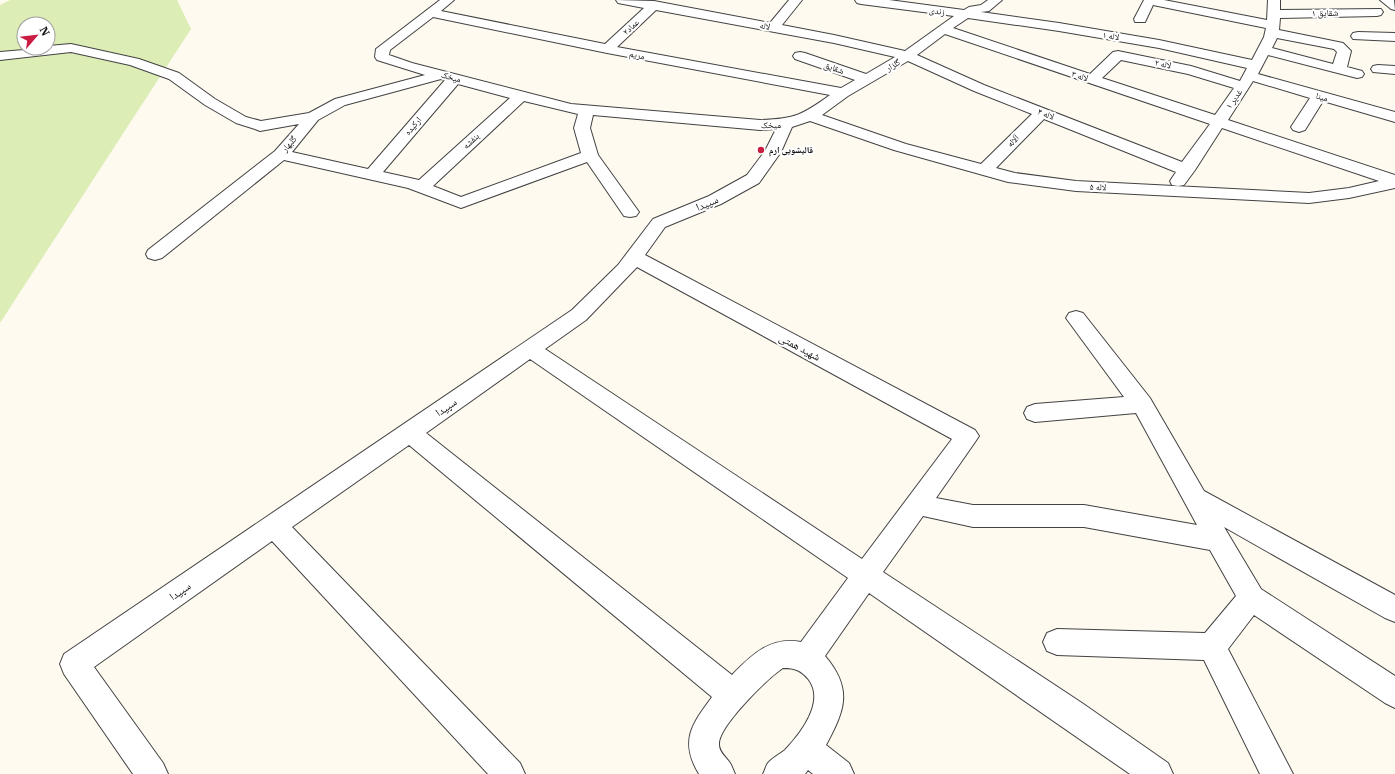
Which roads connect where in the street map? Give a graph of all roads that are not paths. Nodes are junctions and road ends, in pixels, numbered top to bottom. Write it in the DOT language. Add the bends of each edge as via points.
graph roads {
  1 [pos="448,0"];
  2 [pos="622,0"];
  3 [pos="796,0"];
  4 [pos="861,0"];
  5 [pos="996,0"];
  6 [pos="1386,0"];
  7 [pos="1150,1"];
  8 [pos="654,6"];
  9 [pos="1395,6"];
  10 [pos="970,8"];
  11 [pos="1377,12"];
  12 [pos="431,13"];
  13 [pos="1273,18"];
  14 [pos="1140,19"];
  15 [pos="773,28"];
  16 [pos="943,29"];
  17 [pos="1358,36"];
  18 [pos="1395,37"];
  19 [pos="607,49"];
  20 [pos="1264,50"];
  21 [pos="0,56"];
  22 [pos="800,56"];
  23 [pos="907,56"];
  24 [pos="1339,69"];
  25 [pos="1378,69"];
  26 [pos="1395,70"];
  27 [pos="1357,74"];
  28 [pos="449,76"];
  29 [pos="1249,76"];
  30 [pos="867,79"];
  31 [pos="1091,80"];
  32 [pos="843,93"];
  33 [pos="521,96"];
  34 [pos="1319,96"];
  35 [pos="587,111"];
  36 [pos="1042,113"];
  37 [pos="810,116"];
  38 [pos="313,117"];
  39 [pos="1395,117"];
  40 [pos="1218,122"];
  41 [pos="786,124"];
  42 [pos="1299,127"];
  43 [pos="281,154"];
  44 [pos="590,155"];
  45 [pos="984,170"];
  46 [pos="1187,170"];
  47 [pos="372,174"];
  48 [pos="1395,182"];
  49 [pos="422,187"];
  50 [pos="1172,190"];
  51 [pos="630,212"];
  52 [pos="156,254"];
  53 [pos="633,258"];
  54 [pos="1076,318"];
  55 [pos="530,349"];
  56 [pos="1142,404"];
  57 [pos="1035,413"];
  58 [pos="410,433"];
  59 [pos="1195,498"];
  60 [pos="917,505"];
  61 [pos="274,526"];
  62 [pos="1218,540"];
  63 [pos="865,576"];
  64 [pos="1251,598"];
  65 [pos="1395,608"];
  66 [pos="1058,642"];
  67 [pos="1212,647"];
  68 [pos="807,658"];
  69 [pos="1395,693"];
  70 [pos="732,694"];
  71 [pos="807,749"];
  72 [pos="152,774"];
  73 [pos="509,774"];
  74 [pos="719,774"];
  75 [pos="779,774"];
  76 [pos="838,774"];
  77 [pos="1157,774"];
  78 [pos="1277,774"];
  1 -- 12 [label="street"];
  2 -- 8 [label="street, لاله"];
  3 -- 15 [label="street"];
  4 -- 10 [label="street, زندی"];
  5 -- 10 [label="street, گلزار" via="985,8"];
  6 -- 9 [label="street"];
  7 -- 13 [label="street"];
  7 -- 14 [label="street"];
  8 -- 15 [label="street, لاله"];
  8 -- 19 [label="street, عماد۲"];
  10 -- 16 [label="street, گلزار"];
  10 -- 29 [label="street, لاله ۱" via="1059,27 1159,44"];
  11 -- 13 [label="street, شقایق ۱"];
  12 -- 19 [label="street, مریم"];
  12 -- 28 [label="street, میخک" via="382,49 382,57"];
  13 -- 20 [label="street, غدیر ۱"];
  13 -- 24 [label="street" via="1338,46 1344,51"];
  15 -- 23 [label="street, لاله"];
  16 -- 23 [label="street, گلزار"];
  16 -- 31 [label="street, لاله ۳"];
  17 -- 18 [label="street"];
  19 -- 32 [label="street, مریم"];
  20 -- 24 [label="street"];
  20 -- 29 [label="street, غدیر ۱"];
  21 -- 38 [label="street" via="71,48 134,62 174,76 240,120 260,126"];
  22 -- 30 [label="street, شقایق"];
  23 -- 30 [label="street, گلزار"];
  23 -- 36 [label="street, لاله ۴"];
  24 -- 27 [label="street"];
  25 -- 26 [label="street"];
  28 -- 33 [label="street, میخک"];
  28 -- 38 [label="street, گلبهار" via="340,102"];
  28 -- 47 [label="street, ارکیده"];
  29 -- 31 [label="street, لاله ۲" via="1191,70 1118,55"];
  29 -- 34 [label="street, مینا"];
  29 -- 40 [label="street, غدیر ۱"];
  30 -- 32 [label="street, گلزار"];
  31 -- 40 [label="street, لاله ۳"];
  32 -- 37 [label="street, گلزار"];
  33 -- 35 [label="street, میخک"];
  33 -- 49 [label="street, بنفشه"];
  34 -- 39 [label="street, مینا"];
  34 -- 42 [label="street"];
  35 -- 41 [label="street, میخک" via="760,125"];
  35 -- 44 [label="street" via="582,128"];
  36 -- 45 [label="street, آلاله"];
  36 -- 46 [label="street, لاله ۴"];
  37 -- 41 [label="street, میخک"];
  37 -- 45 [label="street, لاله ۵" via="900,147"];
  38 -- 43 [label="street, گلبهار"];
  40 -- 46 [label="street, غدیر ۱"];
  40 -- 48 [label="street, لاله ۳"];
  41 -- 53 [label="street, سپیدا" via="773,152 753,179 715,200 659,223"];
  43 -- 47 [label="street"];
  43 -- 52 [label="street, گلبهار"];
  44 -- 49 [label="street" via="461,203"];
  44 -- 51 [label="street"];
  45 -- 50 [label="street, لاله ۵" via="1014,178 1076,186"];
  46 -- 50 [label="street, غدیر ۱"];
  47 -- 49 [label="street"];
  48 -- 50 [label="street, لاله ۵" via="1349,193 1309,198"];
  53 -- 55 [label="street, سپیدا" via="579,316"];
  53 -- 60 [label="street, شهید همتی" via="967,436"];
  54 -- 56 [label="street"];
  55 -- 58 [label="street, سپیدا"];
  55 -- 63 [label="street"];
  56 -- 57 [label="street"];
  56 -- 59 [label="street"];
  58 -- 61 [label="street, سپیدا"];
  58 -- 70 [label="street"];
  59 -- 62 [label="street"];
  59 -- 65 [label="street"];
  60 -- 62 [label="street" via="973,516 1084,516"];
  60 -- 63 [label="street"];
  61 -- 72 [label="street, سپیدا" via="74,664"];
  61 -- 73 [label="street"];
  62 -- 64 [label="street"];
  63 -- 68 [label="street"];
  63 -- 77 [label="street"];
  64 -- 67 [label="street"];
  64 -- 69 [label="street"];
  66 -- 67 [label="street"];
  67 -- 78 [label="street"];
  68 -- 70 [label="street" via="781,654 762,665"];
  68 -- 71 [label="street" via="825,677 830,700 821,726"];
  70 -- 74 [label="street" via="703,741 708,761"];
  71 -- 75 [label="street"];
  71 -- 76 [label="street"];
}
